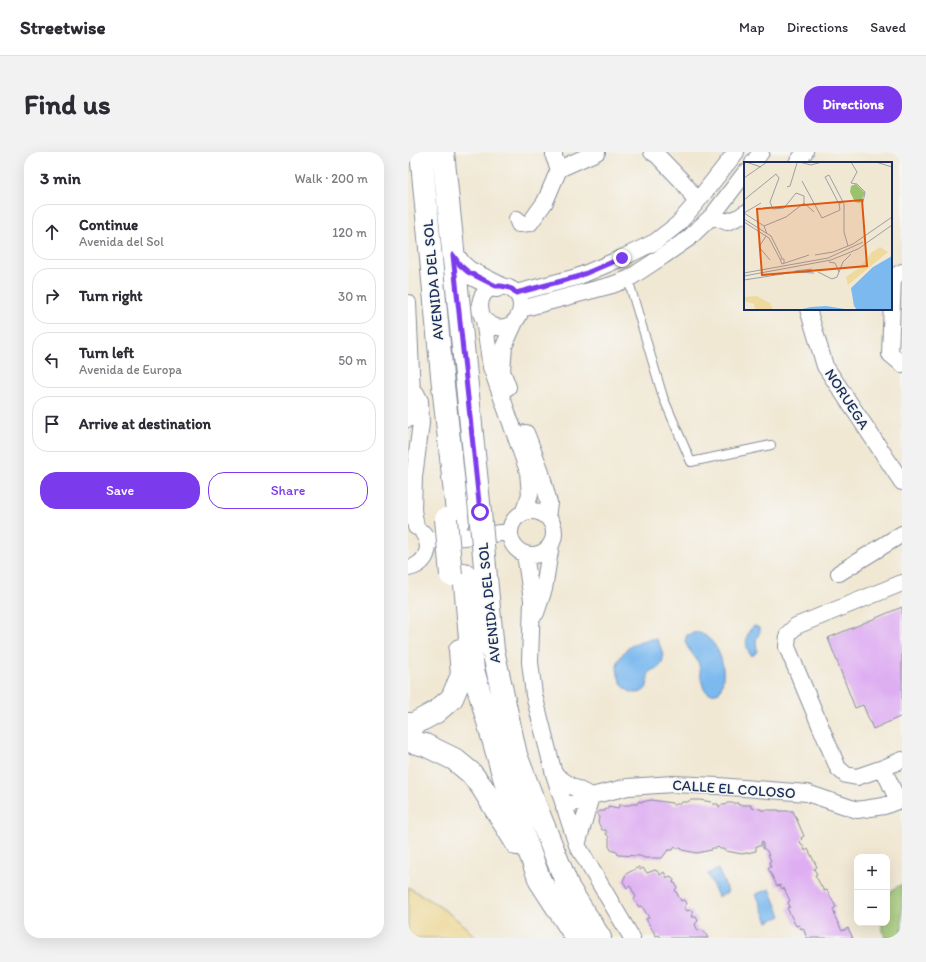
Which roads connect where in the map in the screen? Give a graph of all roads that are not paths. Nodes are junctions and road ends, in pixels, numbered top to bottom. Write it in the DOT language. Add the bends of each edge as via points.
graph roads {
  1 [pos="421,152"];
  2 [pos="443,152"];
  3 [pos="554,152"];
  4 [pos="598,152"];
  5 [pos="652,152"];
  6 [pos="736,152"];
  7 [pos="761,152"];
  8 [pos="805,152"];
  9 [pos="754,162"];
  10 [pos="798,162"];
  11 [pos="559,169"];
  12 [pos="744,174"];
  13 [pos="696,203"];
  14 [pos="744,214"];
  15 [pos="712,216"];
  16 [pos="517,219"];
  17 [pos="453,255"];
  18 [pos="902,272"];
  19 [pos="628,279"];
  20 [pos="506,290"];
  21 [pos="408,303"];
  22 [pos="892,303"];
  23 [pos="808,310"];
  24 [pos="892,310"];
  25 [pos="518,316"];
  26 [pos="484,320"];
  27 [pos="902,364"];
  28 [pos="412,395"];
  29 [pos="408,419"];
  30 [pos="771,445"];
  31 [pos="902,482"];
  32 [pos="523,513"];
  33 [pos="547,517"];
  34 [pos="412,526"];
  35 [pos="510,532"];
  36 [pos="902,534"];
  37 [pos="427,541"];
  38 [pos="551,544"];
  39 [pos="525,554"];
  40 [pos="408,568"];
  41 [pos="839,573"];
  42 [pos="457,575"];
  43 [pos="902,583"];
  44 [pos="531,630"];
  45 [pos="408,724"];
  46 [pos="408,741"];
  47 [pos="902,760"];
  48 [pos="883,768"];
  49 [pos="554,774"];
  50 [pos="591,796"];
  51 [pos="895,802"];
  52 [pos="564,807"];
  53 [pos="577,845"];
  54 [pos="540,880"];
  55 [pos="577,938"];
  56 [pos="600,938"];
  57 [pos="632,938"];
  1 -- 42 [label="main road, AVENIDA DEL SOL"];
  2 -- 17 [label="main road, AVENIDA DEL SOL"];
  3 -- 11 [label="street"];
  4 -- 11 [label="street"];
  5 -- 13 [label="street" via="682,181"];
  6 -- 13 [label="street"];
  7 -- 9 [label="street"];
  8 -- 10 [label="street"];
  11 -- 16 [label="street" via="545,202 530,223 519,224"];
  12 -- 15 [label="street"];
  13 -- 20 [label="street" via="678,224 655,242 622,258 577,277"];
  14 -- 15 [label="street" via="728,222"];
  15 -- 19 [label="street" via="664,256"];
  17 -- 20 [label="main road" via="468,272"];
  17 -- 56 [label="main road, AVENIDA DEL SOL, bridge" via="493,650 516,754 530,792 569,889"];
  18 -- 22 [label="street" via="893,277"];
  19 -- 25 [label="street"];
  19 -- 30 [label="lane" via="664,397 691,462"];
  20 -- 25 [label="street" via="520,300"];
  20 -- 26 [label="street" via="489,289 484,294 479,307"];
  21 -- 28 [label="street"];
  23 -- 31 [label="street, NORUEGA" via="825,366"];
  24 -- 27 [label="street" via="890,354"];
  25 -- 26 [label="street" via="509,326 503,328 489,325"];
  25 -- 33 [label="street" via="504,346 502,371 540,469 549,503"];
  26 -- 32 [label="street" via="491,367 528,471 530,495"];
  28 -- 29 [label="street"];
  28 -- 34 [label="street" via="416,393 420,401 421,423 414,477"];
  32 -- 33 [label="street" via="536,512"];
  32 -- 35 [label="street" via="514,521"];
  33 -- 38 [label="street" via="554,533"];
  34 -- 37 [label="street" via="421,530"];
  35 -- 37 [label="street"];
  35 -- 39 [label="street" via="514,546"];
  36 -- 41 [label="street"];
  37 -- 40 [label="street" via="428,548 423,560 418,565"];
  38 -- 39 [label="street" via="540,554"];
  38 -- 44 [label="street" via="544,589"];
  39 -- 44 [label="street" via="532,600"];
  42 -- 45 [label="main road" via="462,675 452,698 436,712 414,724"];
  42 -- 54 [label="main road, AVENIDA DEL SOL" via="473,670 510,798"];
  43 -- 48 [label="street" via="796,626 788,634 787,647 838,768 846,775 857,777"];
  44 -- 49 [label="street" via="530,662 534,695"];
  46 -- 54 [label="main road" via="425,745 454,759 471,772"];
  47 -- 48 [label="street"];
  48 -- 51 [label="street"];
  49 -- 50 [label="street"];
  49 -- 52 [label="street"];
  50 -- 51 [label="street, CALLE EL COLOSO" via="628,787 673,784 807,793 857,810"];
  50 -- 52 [label="street, CALLE EL COLOSO"];
  50 -- 53 [label="street"];
  52 -- 53 [label="street"];
  53 -- 57 [label="street"];
  54 -- 55 [label="main road, AVENIDA DEL SOL"];
}
